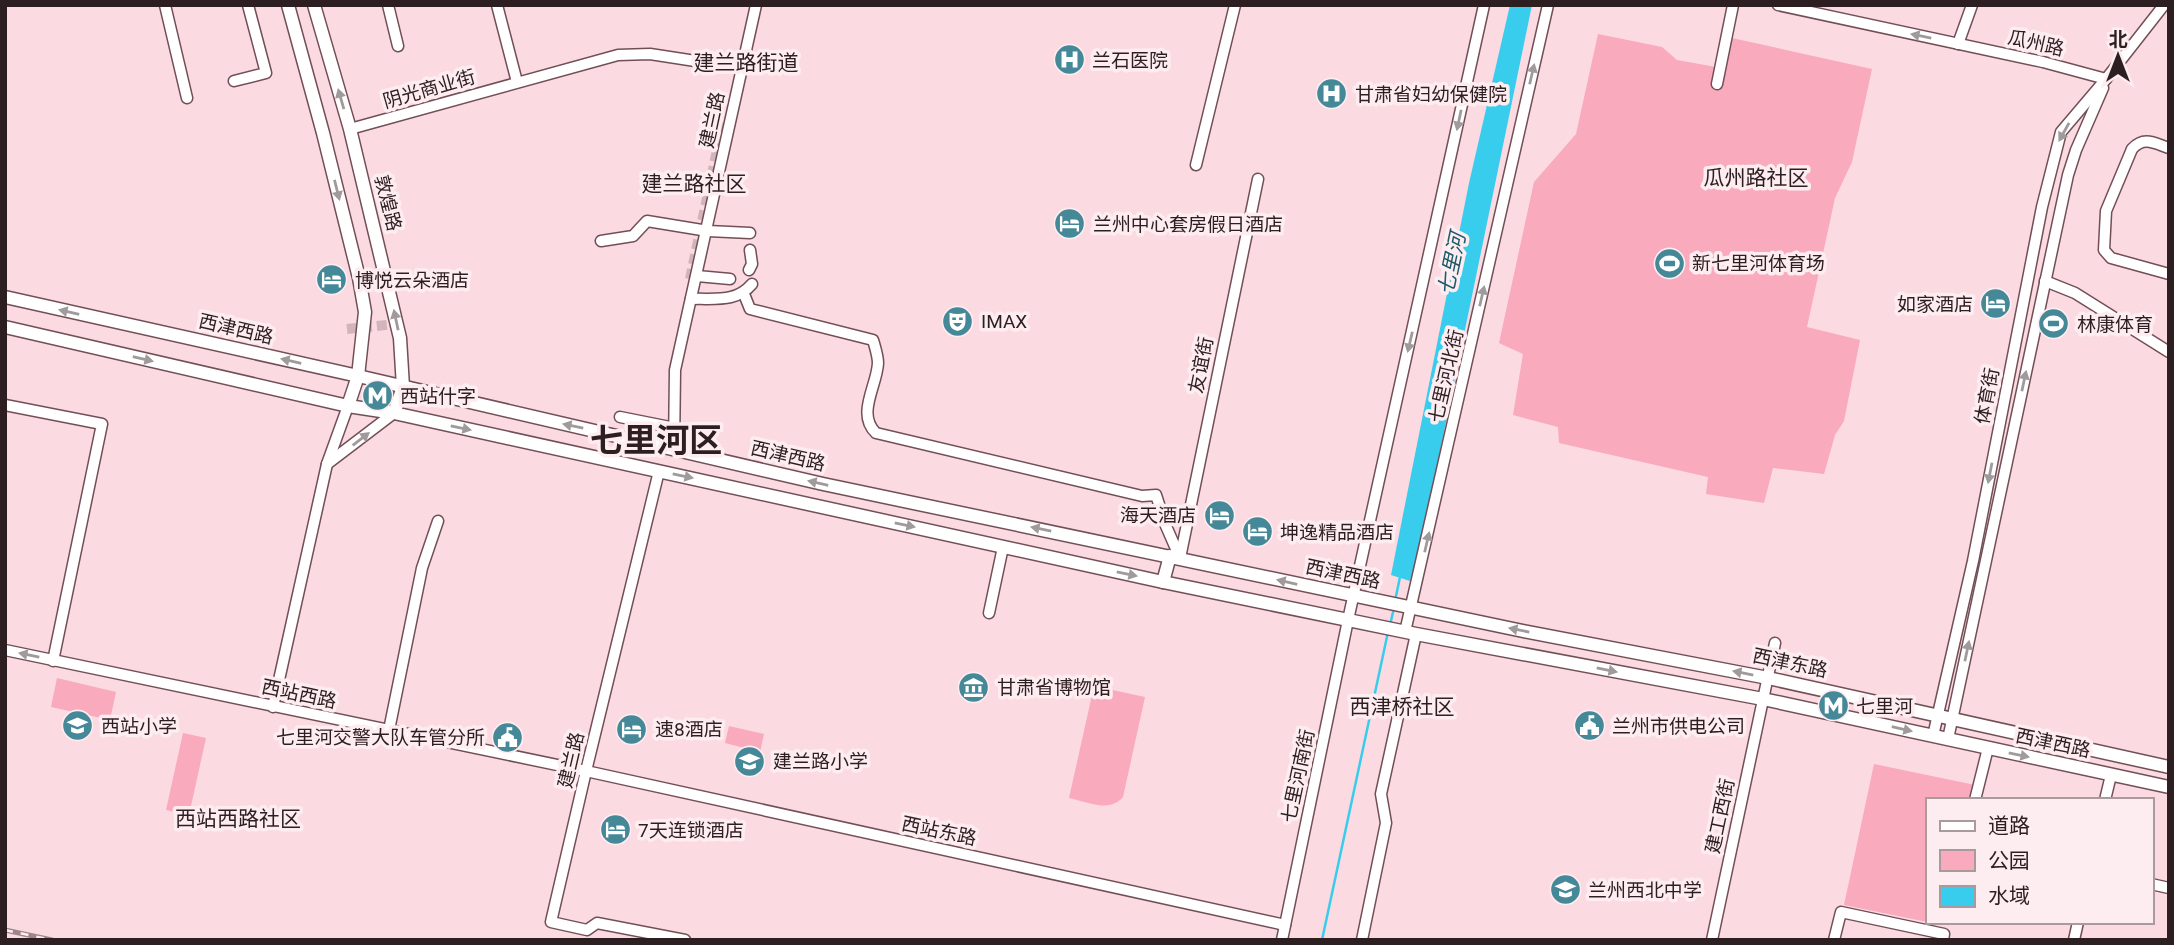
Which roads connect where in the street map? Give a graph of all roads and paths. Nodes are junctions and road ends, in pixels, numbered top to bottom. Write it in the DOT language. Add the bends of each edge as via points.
graph roads {
  1 [pos="165,5"];
  2 [pos="248,5"];
  3 [pos="288,5"];
  4 [pos="314,5"];
  5 [pos="388,5"];
  6 [pos="497,5"];
  7 [pos="755,5"];
  8 [pos="1235,5"];
  9 [pos="1484,5"];
  10 [pos="1548,5"];
  11 [pos="1733,5"];
  12 [pos="1777,5"];
  13 [pos="1972,5"];
  14 [pos="2164,5"];
  15 [pos="1958,44"];
  16 [pos="398,46"];
  17 [pos="741,68"];
  18 [pos="2106,79"];
  19 [pos="234,81"];
  20 [pos="517,82"];
  21 [pos="1717,84"];
  22 [pos="187,98"];
  23 [pos="350,130"];
  24 [pos="2169,148"];
  25 [pos="1196,165"];
  26 [pos="1258,179"];
  27 [pos="708,231"];
  28 [pos="750,233"];
  29 [pos="601,241"];
  30 [pos="750,250"];
  31 [pos="749,270"];
  32 [pos="2169,274"];
  33 [pos="697,276"];
  34 [pos="730,279"];
  35 [pos="2045,281"];
  36 [pos="752,284"];
  37 [pos="744,294"];
  38 [pos="5,298"];
  39 [pos="691,299"];
  40 [pos="5,327"];
  41 [pos="2169,352"];
  42 [pos="358,376"];
  43 [pos="403,387"];
  44 [pos="5,405"];
  45 [pos="348,406"];
  46 [pos="394,413"];
  47 [pos="620,417"];
  48 [pos="675,428"];
  49 [pos="674,449"];
  50 [pos="327,464"];
  51 [pos="659,471"];
  52 [pos="438,521"];
  53 [pos="1003,547"];
  54 [pos="1175,557"];
  55 [pos="1163,582"];
  56 [pos="1354,597"];
  57 [pos="1406,607"];
  58 [pos="989,613"];
  59 [pos="1348,620"];
  60 [pos="1406,632"];
  61 [pos="1775,643"];
  62 [pos="5,650"];
  63 [pos="53,661"];
  64 [pos="1768,678"];
  65 [pos="1763,699"];
  66 [pos="273,707"];
  67 [pos="1938,715"];
  68 [pos="1953,718"];
  69 [pos="389,730"];
  70 [pos="1931,736"];
  71 [pos="1948,739"];
  72 [pos="1987,748"];
  73 [pos="2169,767"];
  74 [pos="586,771"];
  75 [pos="2111,775"];
  76 [pos="2169,787"];
  77 [pos="1975,798"];
  78 [pos="2105,798"];
  79 [pos="1285,925"];
  80 [pos="1944,932"];
  81 [pos="685,940"];
  82 [pos="1282,940"];
  83 [pos="1363,940"];
  84 [pos="1712,940"];
  85 [pos="1834,940"];
  1 -- 22 [label="street"];
  2 -- 19 [label="street" via="266,73"];
  3 -- 42 [label="main road, one-way" via="359,278 365,312"];
  23 -- 4 [label="main road, 敦煌路, one-way"];
  5 -- 16 [label="street"];
  6 -- 20 [label="street"];
  7 -- 17 [label="street, 建兰路"];
  8 -- 25 [label="street"];
  9 -- 56 [label="street, one-way"];
  57 -- 10 [label="street, 七里河北街, one-way"];
  11 -- 21 [label="street"];
  15 -- 12 [label="street, 瓜州路, one-way"];
  13 -- 15 [label="street"];
  14 -- 18 [label="street, 体育街"];
  15 -- 18 [label="street, 瓜州路"];
  17 -- 20 [label="street, 阴光商业街" via="650,54 618,55"];
  17 -- 27 [label="street, 建兰路"];
  18 -- 35 [label="street, 体育街" via="2068,175"];
  18 -- 67 [label="street, 体育街, one-way" via="2061,132"];
  20 -- 23 [label="street, 阴光商业街"];
  43 -- 23 [label="main road, 敦煌路, one-way" via="400,338"];
  24 -- 32 [label="street" via="2149,141 2138,142 2132,149 2106,212 2105,250 2111,258"];
  26 -- 54 [label="street, 友谊街"];
  27 -- 28 [label="street"];
  27 -- 29 [label="street" via="647,221 633,236"];
  27 -- 33 [label="street, 建兰路"];
  30 -- 31 [label="street"];
  33 -- 34 [label="street"];
  33 -- 39 [label="street, 建兰路"];
  35 -- 41 [label="street" via="2075,293"];
  68 -- 35 [label="street, 体育街, one-way"];
  36 -- 37 [label="street"];
  37 -- 39 [label="street"];
  37 -- 54 [label="street" via="750,309 873,340 878,362 867,417 876,433 1142,496 1156,495"];
  42 -- 38 [label="main road, 西津西路, one-way"];
  39 -- 48 [label="street, 建兰路" via="675,370"];
  40 -- 45 [label="main road, one-way"];
  42 -- 43 [label="main road, 西津西路"];
  42 -- 45 [label="main road"];
  43 -- 46 [label="main road, 敦煌路"];
  49 -- 43 [label="main road, 西津西路, one-way"];
  44 -- 63 [label="street" via="102,424"];
  45 -- 46 [label="main road"];
  45 -- 50 [label="street"];
  50 -- 46 [label="street, one-way"];
  46 -- 51 [label="main road, one-way"];
  47 -- 48 [label="street"];
  48 -- 49 [label="street, 建兰路"];
  54 -- 49 [label="main road, 西津西路, one-way"];
  50 -- 66 [label="street"];
  51 -- 53 [label="main road, one-way"];
  51 -- 74 [label="street, 建兰路"];
  52 -- 69 [label="street" via="422,568"];
  53 -- 55 [label="main road, one-way"];
  53 -- 58 [label="street"];
  54 -- 55 [label="main road"];
  56 -- 54 [label="main road, 西津西路, one-way"];
  55 -- 59 [label="main road"];
  56 -- 57 [label="main road, 西津西路"];
  56 -- 59 [label="street"];
  57 -- 60 [label="street, 七里河北街"];
  64 -- 57 [label="main road, 西津东路, one-way"];
  59 -- 60 [label="main road"];
  59 -- 79 [label="street, 七里河南街"];
  60 -- 65 [label="main road, one-way"];
  60 -- 83 [label="street" via="1381,794 1386,823"];
  61 -- 64 [label="street, 建工西街"];
  63 -- 62 [label="street, 西站西路, one-way"];
  63 -- 66 [label="street, 西站西路"];
  64 -- 65 [label="street, 建工西街"];
  64 -- 67 [label="main road, 西津东路"];
  65 -- 70 [label="main road, one-way"];
  65 -- 84 [label="street, 建工西街"];
  66 -- 69 [label="street, 西站西路"];
  67 -- 68 [label="main road, 西津东路"];
  67 -- 70 [label="street, 体育街"];
  68 -- 71 [label="street, 体育街"];
  68 -- 73 [label="main road, 西津东路"];
  69 -- 74 [label="street, 西站西路"];
  70 -- 71 [label="main road, 西津西路"];
  71 -- 72 [label="main road, 西津西路"];
  72 -- 75 [label="main road, 西津西路, one-way"];
  72 -- 77 [label="street"];
  74 -- 79 [label="street, 西站东路"];
  74 -- 81 [label="street, 建兰路" via="551,922 587,930 597,923"];
  75 -- 76 [label="main road, 西津西路"];
  75 -- 78 [label="street"];
  79 -- 82 [label="street, 七里河南街"];
  80 -- 85 [label="street" via="1841,912"];
}
